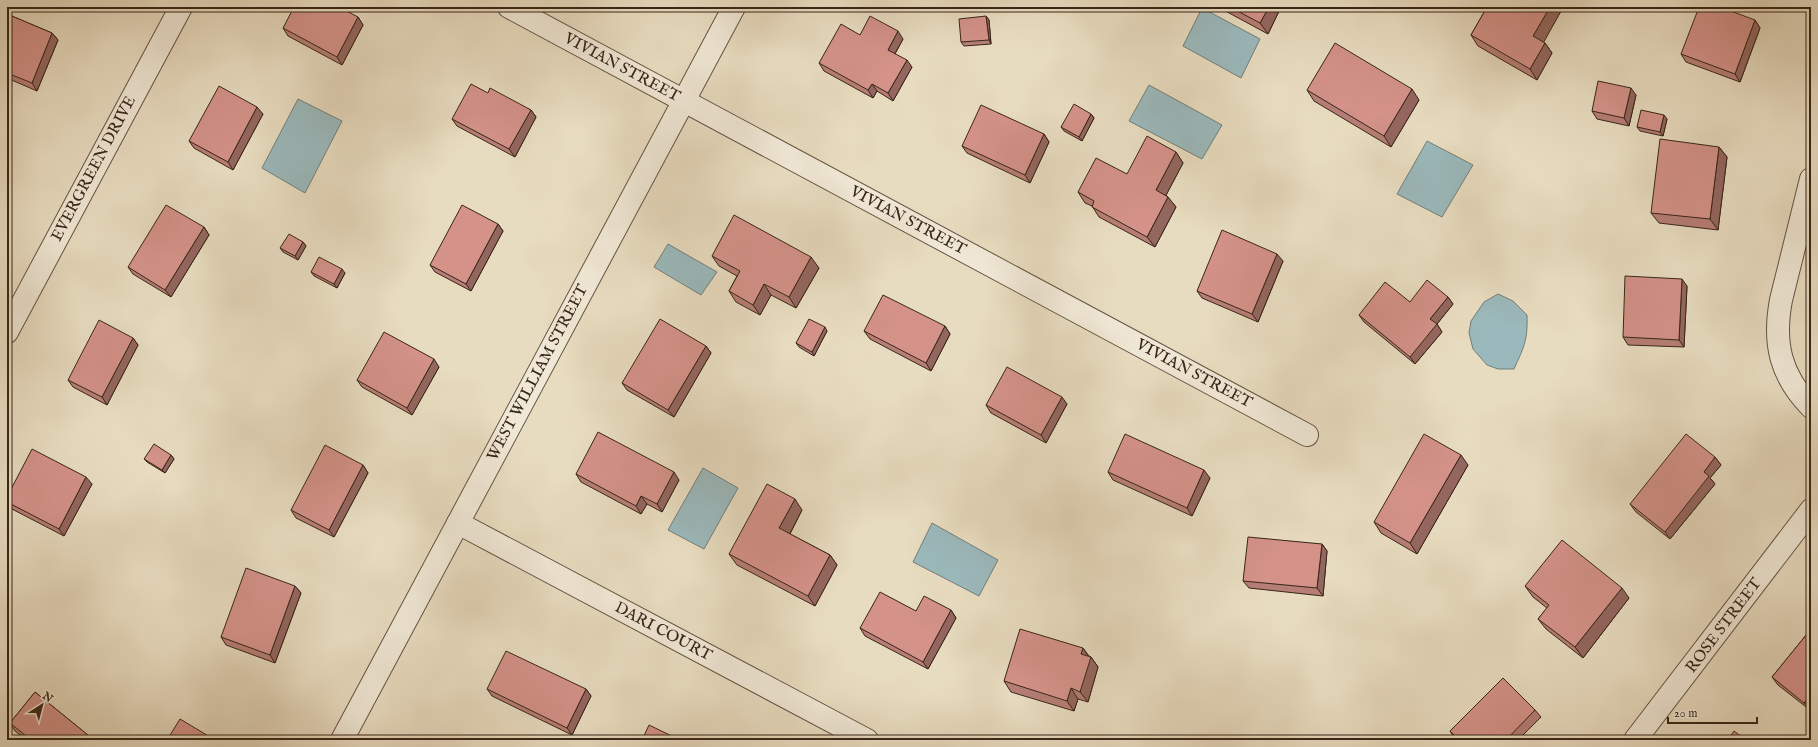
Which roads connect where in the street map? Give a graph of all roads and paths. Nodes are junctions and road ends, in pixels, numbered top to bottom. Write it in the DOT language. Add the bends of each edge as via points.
graph roads {
  1 [pos="181,7"];
  2 [pos="509,7"];
  3 [pos="734,7"];
  4 [pos="684,101"];
  5 [pos="1811,179"];
  6 [pos="7,332"];
  7 [pos="1811,407"];
  8 [pos="1307,435"];
  9 [pos="1811,510"];
  10 [pos="458,523"];
  11 [pos="342,740"];
  12 [pos="867,740"];
  13 [pos="1635,740"];
  1 -- 6 [label="street, EVERGREEN DRIVE"];
  2 -- 4 [label="street, VIVIAN STREET"];
  3 -- 4 [label="street, WEST WILLIAM STREET"];
  4 -- 8 [label="street, VIVIAN STREET"];
  4 -- 10 [label="street, WEST WILLIAM STREET"];
  5 -- 7 [label="street" via="1781,300 1777,341 1790,380"];
  9 -- 13 [label="street, ROSE STREET"];
  10 -- 11 [label="street, WEST WILLIAM STREET"];
  10 -- 12 [label="street, DARI COURT"];
}
